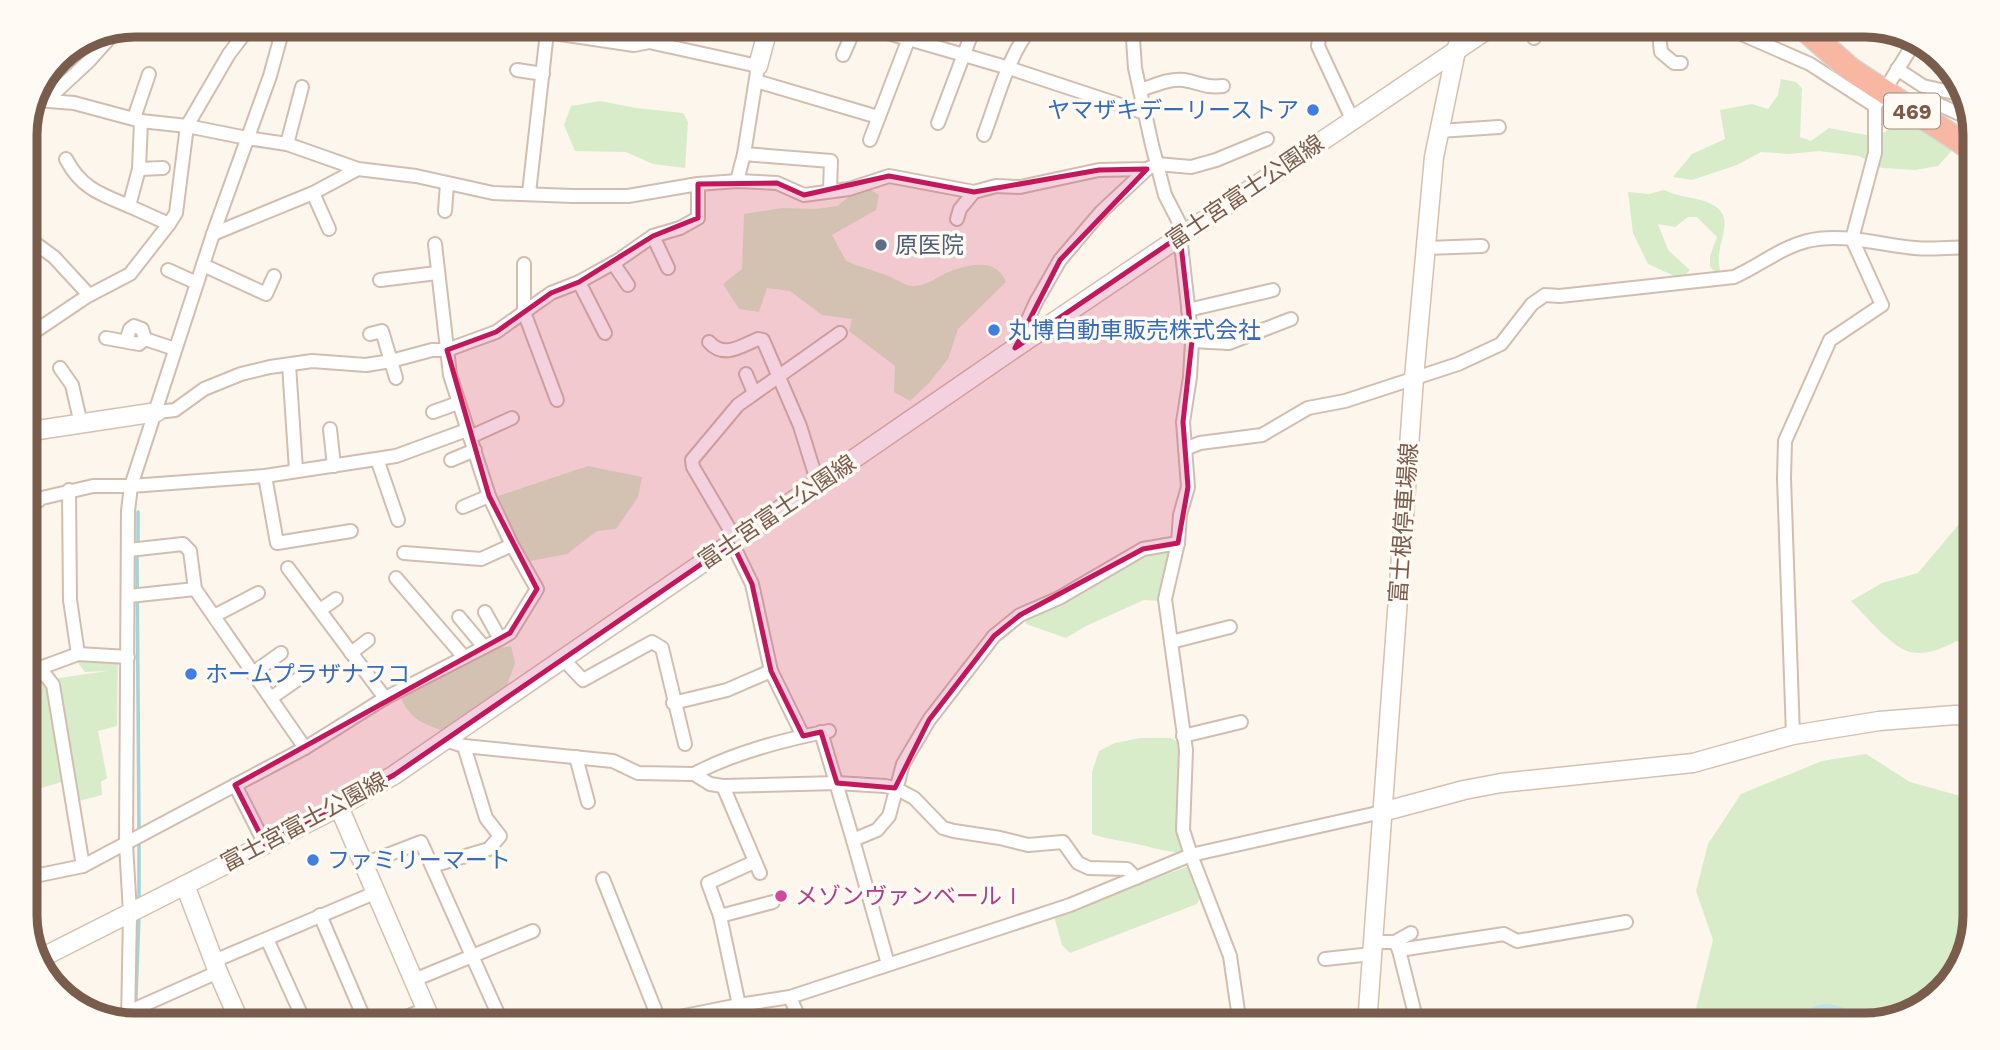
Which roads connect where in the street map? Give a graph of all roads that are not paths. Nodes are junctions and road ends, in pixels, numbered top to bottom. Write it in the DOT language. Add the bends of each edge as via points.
graph roads {
  1 [pos="241,37"];
  2 [pos="280,37"];
  3 [pos="547,37"];
  4 [pos="594,37"];
  5 [pos="766,37"];
  6 [pos="852,37"];
  7 [pos="905,37"];
  8 [pos="970,37"];
  9 [pos="1024,37"];
  10 [pos="1133,37"];
  11 [pos="1319,37"];
  12 [pos="1460,37"];
  13 [pos="1476,37"];
  14 [pos="1659,37"];
  15 [pos="1750,37"];
  16 [pos="1814,37"];
  17 [pos="909,38"];
  18 [pos="94,46"];
  19 [pos="1911,48"];
  20 [pos="1456,51"];
  21 [pos="843,55"];
  22 [pos="964,55"];
  23 [pos="1681,63"];
  24 [pos="1009,68"];
  25 [pos="1897,69"];
  26 [pos="517,70"];
  27 [pos="757,73"];
  28 [pos="149,74"];
  29 [pos="542,74"];
  30 [pos="1223,86"];
  31 [pos="302,87"];
  32 [pos="1140,90"];
  33 [pos="1954,93"];
  34 [pos="45,97"];
  35 [pos="1879,99"];
  36 [pos="43,100"];
  37 [pos="1931,101"];
  38 [pos="1145,113"];
  39 [pos="1961,115"];
  40 [pos="878,117"];
  41 [pos="137,119"];
  42 [pos="1352,119"];
  43 [pos="938,123"];
  44 [pos="187,126"];
  45 [pos="1499,127"];
  46 [pos="1439,131"];
  47 [pos="985,135"];
  48 [pos="247,138"];
  49 [pos="1267,139"];
  50 [pos="870,140"];
  51 [pos="287,144"];
  52 [pos="1963,144"];
  53 [pos="744,153"];
  54 [pos="65,159"];
  55 [pos="1152,166"];
  56 [pos="163,168"];
  57 [pos="139,169"];
  58 [pos="359,169"];
  59 [pos="737,181"];
  60 [pos="447,184"];
  61 [pos="698,184"];
  62 [pos="830,190"];
  63 [pos="974,192"];
  64 [pos="313,193"];
  65 [pos="529,193"];
  66 [pos="129,206"];
  67 [pos="445,211"];
  68 [pos="957,219"];
  69 [pos="169,224"];
  70 [pos="329,229"];
  71 [pos="213,234"];
  72 [pos="1183,235"];
  73 [pos="653,236"];
  74 [pos="1852,239"];
  75 [pos="435,244"];
  76 [pos="37,245"];
  77 [pos="1482,246"];
  78 [pos="1963,247"];
  79 [pos="1426,248"];
  80 [pos="613,263"];
  81 [pos="524,264"];
  82 [pos="203,265"];
  83 [pos="668,268"];
  84 [pos="168,270"];
  85 [pos="437,273"];
  86 [pos="274,276"];
  87 [pos="380,280"];
  88 [pos="579,282"];
  89 [pos="197,283"];
  90 [pos="628,285"];
  91 [pos="1273,290"];
  92 [pos="89,295"];
  93 [pos="1188,310"];
  94 [pos="524,312"];
  95 [pos="1291,319"];
  96 [pos="37,330"];
  97 [pos="605,333"];
  98 [pos="840,333"];
  99 [pos="370,334"];
  100 [pos="106,338"];
  101 [pos="1192,341"];
  102 [pos="709,342"];
  103 [pos="1021,344"];
  104 [pos="175,349"];
  105 [pos="447,350"];
  106 [pos="391,361"];
  107 [pos="289,365"];
  108 [pos="60,368"];
  109 [pos="746,374"];
  110 [pos="780,376"];
  111 [pos="396,378"];
  112 [pos="1414,378"];
  113 [pos="754,393"];
  114 [pos="557,400"];
  115 [pos="458,403"];
  116 [pos="157,412"];
  117 [pos="433,412"];
  118 [pos="512,418"];
  119 [pos="81,424"];
  120 [pos="330,429"];
  121 [pos="37,430"];
  122 [pos="471,439"];
  123 [pos="1185,449"];
  124 [pos="377,459"];
  125 [pos="451,460"];
  126 [pos="334,466"];
  127 [pos="296,470"];
  128 [pos="265,476"];
  129 [pos="818,484"];
  130 [pos="131,486"];
  131 [pos="69,490"];
  132 [pos="489,496"];
  133 [pos="37,502"];
  134 [pos="463,508"];
  135 [pos="398,520"];
  136 [pos="351,531"];
  137 [pos="734,541"];
  138 [pos="1178,543"];
  139 [pos="512,545"];
  140 [pos="135,550"];
  141 [pos="404,553"];
  142 [pos="288,568"];
  143 [pos="396,578"];
  144 [pos="195,589"];
  145 [pos="258,593"];
  146 [pos="133,595"];
  147 [pos="335,599"];
  148 [pos="320,610"];
  149 [pos="485,612"];
  150 [pos="214,616"];
  151 [pos="459,617"];
  152 [pos="1230,627"];
  153 [pos="368,639"];
  154 [pos="500,639"];
  155 [pos="1171,642"];
  156 [pos="484,647"];
  157 [pos="281,653"];
  158 [pos="351,653"];
  159 [pos="78,654"];
  160 [pos="128,657"];
  161 [pos="464,657"];
  162 [pos="562,658"];
  163 [pos="37,668"];
  164 [pos="771,671"];
  165 [pos="253,673"];
  166 [pos="37,674"];
  167 [pos="304,675"];
  168 [pos="271,698"];
  169 [pos="385,698"];
  170 [pos="673,702"];
  171 [pos="1963,716"];
  172 [pos="1241,722"];
  173 [pos="1793,735"];
  174 [pos="803,736"];
  175 [pos="1183,736"];
  176 [pos="445,740"];
  177 [pos="685,744"];
  178 [pos="464,746"];
  179 [pos="304,748"];
  180 [pos="576,757"];
  181 [pos="694,774"];
  182 [pos="837,783"];
  183 [pos="235,785"];
  184 [pos="723,786"];
  185 [pos="895,788"];
  186 [pos="588,802"];
  187 [pos="339,807"];
  188 [pos="1382,812"];
  189 [pos="853,840"];
  190 [pos="126,844"];
  191 [pos="265,844"];
  192 [pos="1191,855"];
  193 [pos="364,864"];
  194 [pos="83,866"];
  195 [pos="432,866"];
  196 [pos="37,876"];
  197 [pos="1136,878"];
  198 [pos="603,879"];
  199 [pos="185,885"];
  200 [pos="377,892"];
  201 [pos="773,902"];
  202 [pos="136,910"];
  203 [pos="320,915"];
  204 [pos="720,916"];
  205 [pos="1626,922"];
  206 [pos="533,930"];
  207 [pos="1411,933"];
  208 [pos="267,939"];
  209 [pos="1397,946"];
  210 [pos="1373,948"];
  211 [pos="46,956"];
  212 [pos="471,956"];
  213 [pos="1325,959"];
  214 [pos="888,964"];
  215 [pos="216,966"];
  216 [pos="414,980"];
  217 [pos="790,997"];
  218 [pos="735,1006"];
  219 [pos="128,1012"];
  220 [pos="133,1013"];
  221 [pos="236,1013"];
  222 [pos="300,1013"];
  223 [pos="361,1013"];
  224 [pos="428,1013"];
  225 [pos="497,1013"];
  226 [pos="656,1013"];
  227 [pos="710,1013"];
  228 [pos="736,1013"];
  229 [pos="797,1013"];
  230 [pos="1238,1013"];
  231 [pos="1368,1013"];
  232 [pos="1415,1013"];
  1 -- 44 [label="street"];
  2 -- 48 [label="street"];
  3 -- 29 [label="street"];
  4 -- 27 [label="street" via="634,45 649,42"];
  5 -- 27 [label="main road"];
  6 -- 21 [label="street"];
  7 -- 17 [label="street"];
  8 -- 22 [label="street"];
  9 -- 24 [label="street"];
  10 -- 32 [label="street"];
  11 -- 42 [label="street" via="1318,46"];
  12 -- 20 [label="main road, 富士根停車場線"];
  13 -- 20 [label="main road, 富士宮富士公園線"];
  14 -- 23 [label="street" via="1661,52"];
  15 -- 35 [label="street"];
  16 -- 35 [label="highway, 469"];
  17 -- 22 [label="street"];
  17 -- 40 [label="street"];
  18 -- 34 [label="street"];
  19 -- 25 [label="street"];
  20 -- 42 [label="main road, 富士宮富士公園線"];
  20 -- 46 [label="main road, 富士根停車場線"];
  22 -- 24 [label="street"];
  22 -- 43 [label="street"];
  24 -- 38 [label="street"];
  24 -- 47 [label="street"];
  25 -- 33 [label="street" via="1923,86"];
  25 -- 35 [label="street"];
  26 -- 29 [label="street"];
  27 -- 40 [label="street"];
  27 -- 53 [label="street"];
  28 -- 41 [label="street"];
  29 -- 65 [label="street"];
  30 -- 32 [label="street" via="1208,88 1175,80"];
  31 -- 51 [label="street"];
  32 -- 38 [label="street"];
  35 -- 52 [label="highway, 469"];
  35 -- 74 [label="street" via="1875,153"];
  36 -- 41 [label="street"];
  37 -- 39 [label="street"];
  38 -- 55 [label="street"];
  40 -- 50 [label="street"];
  41 -- 44 [label="street"];
  41 -- 57 [label="street"];
  42 -- 72 [label="main road, 富士宮富士公園線"];
  44 -- 48 [label="street"];
  44 -- 69 [label="street" via="176,213"];
  45 -- 46 [label="street"];
  46 -- 79 [label="main road, 富士根停車場線"];
  48 -- 51 [label="street"];
  48 -- 71 [label="street"];
  49 -- 55 [label="street" via="1191,167"];
  51 -- 58 [label="street"];
  53 -- 59 [label="street"];
  53 -- 62 [label="street" via="831,161"];
  54 -- 66 [label="street" via="74,175 96,192"];
  55 -- 63 [label="street" via="1100,170"];
  55 -- 72 [label="street"];
  55 -- 103 [label="street" via="1101,212 1060,260 1020,337"];
  56 -- 57 [label="street"];
  57 -- 66 [label="street"];
  58 -- 60 [label="street"];
  58 -- 64 [label="street"];
  59 -- 61 [label="street"];
  59 -- 62 [label="street" via="777,183 804,195"];
  60 -- 65 [label="street" via="493,193"];
  60 -- 67 [label="street"];
  61 -- 65 [label="street" via="628,196"];
  61 -- 73 [label="street" via="698,218"];
  62 -- 63 [label="street" via="889,176"];
  63 -- 68 [label="street"];
  64 -- 70 [label="street"];
  64 -- 71 [label="street"];
  66 -- 69 [label="street"];
  69 -- 92 [label="street" via="130,274"];
  71 -- 82 [label="street"];
  72 -- 93 [label="street"];
  72 -- 103 [label="main road, 富士宮富士公園線"];
  73 -- 80 [label="street"];
  73 -- 83 [label="street"];
  74 -- 78 [label="street" via="1917,248"];
  74 -- 112 [label="street" via="1809,240 1790,246 1734,277 1545,295 1532,304 1501,344 1458,365"];
  74 -- 173 [label="street" via="1882,305 1830,340 1786,441"];
  75 -- 85 [label="street"];
  76 -- 92 [label="street"];
  77 -- 79 [label="street"];
  79 -- 112 [label="main road, 富士根停車場線"];
  80 -- 88 [label="street"];
  80 -- 90 [label="street"];
  81 -- 94 [label="street"];
  82 -- 86 [label="street" via="266,294"];
  82 -- 89 [label="street"];
  84 -- 89 [label="street"];
  85 -- 87 [label="street"];
  85 -- 105 [label="street"];
  88 -- 94 [label="street" via="551,293"];
  88 -- 97 [label="street"];
  89 -- 104 [label="street"];
  91 -- 93 [label="street"];
  92 -- 96 [label="street"];
  93 -- 101 [label="street"];
  94 -- 105 [label="street" via="496,332"];
  94 -- 114 [label="street"];
  95 -- 101 [label="street" via="1228,343"];
  98 -- 110 [label="street"];
  99 -- 106 [label="street" via="382,331"];
  100 -- 104 [label="street" via="139,344 145,339"];
  101 -- 123 [label="street" via="1183,422"];
  102 -- 110 [label="street" via="728,352 763,340"];
  103 -- 129 [label="main road, 富士宮富士公園線"];
  104 -- 116 [label="street"];
  105 -- 106 [label="street" via="432,349"];
  105 -- 115 [label="street"];
  106 -- 107 [label="street" via="366,365 312,360"];
  106 -- 111 [label="street"];
  107 -- 116 [label="street" via="241,374 204,389 175,410"];
  107 -- 127 [label="street"];
  108 -- 119 [label="street" via="72,385"];
  109 -- 113 [label="street"];
  110 -- 113 [label="street"];
  110 -- 129 [label="street"];
  112 -- 123 [label="street" via="1308,408 1262,435"];
  112 -- 188 [label="main road, 富士根停車場線"];
  113 -- 137 [label="street" via="738,405 692,460"];
  115 -- 117 [label="street"];
  115 -- 122 [label="street"];
  116 -- 119 [label="main road"];
  116 -- 130 [label="street"];
  118 -- 122 [label="street"];
  119 -- 121 [label="main road"];
  120 -- 126 [label="street"];
  122 -- 124 [label="street"];
  122 -- 125 [label="street"];
  122 -- 132 [label="street"];
  123 -- 138 [label="street" via="1188,487"];
  124 -- 126 [label="street"];
  124 -- 135 [label="street"];
  126 -- 127 [label="street"];
  127 -- 128 [label="street"];
  128 -- 130 [label="street"];
  128 -- 136 [label="street" via="277,543"];
  129 -- 137 [label="main road, 富士宮富士公園線"];
  130 -- 131 [label="street"];
  130 -- 140 [label="street" via="128,511"];
  131 -- 133 [label="street"];
  131 -- 159 [label="street" via="70,600"];
  132 -- 134 [label="street"];
  132 -- 139 [label="street"];
  137 -- 162 [label="main road, 富士宮富士公園線"];
  137 -- 164 [label="street" via="752,584"];
  138 -- 155 [label="street" via="1165,599"];
  138 -- 185 [label="street" via="1143,550 1020,615 995,636 929,720"];
  139 -- 141 [label="street" via="481,559"];
  139 -- 154 [label="street" via="537,589 510,633"];
  140 -- 144 [label="street" via="183,544 190,551"];
  140 -- 146 [label="street"];
  142 -- 148 [label="street"];
  143 -- 161 [label="street"];
  144 -- 146 [label="street"];
  144 -- 150 [label="street"];
  145 -- 150 [label="street"];
  146 -- 160 [label="street"];
  147 -- 148 [label="street"];
  148 -- 158 [label="street"];
  149 -- 154 [label="street"];
  150 -- 165 [label="street"];
  151 -- 156 [label="street"];
  152 -- 155 [label="street"];
  153 -- 158 [label="street"];
  154 -- 156 [label="street"];
  155 -- 175 [label="street"];
  156 -- 161 [label="street"];
  157 -- 165 [label="street"];
  158 -- 169 [label="street"];
  159 -- 160 [label="street"];
  159 -- 163 [label="street"];
  160 -- 190 [label="street"];
  161 -- 169 [label="street"];
  162 -- 170 [label="street" via="583,680 652,642 662,648"];
  162 -- 176 [label="main road, 富士宮富士公園線"];
  164 -- 170 [label="street" via="727,690"];
  164 -- 174 [label="street"];
  165 -- 168 [label="street"];
  166 -- 194 [label="street" via="53,685"];
  167 -- 168 [label="street"];
  168 -- 179 [label="street"];
  169 -- 179 [label="street"];
  170 -- 177 [label="street"];
  171 -- 173 [label="main road" via="1906,718"];
  172 -- 175 [label="street"];
  173 -- 188 [label="main road" via="1693,762 1501,783"];
  174 -- 181 [label="street" via="719,761"];
  174 -- 182 [label="street" via="825,731"];
  175 -- 192 [label="street" via="1183,830"];
  176 -- 178 [label="street"];
  176 -- 187 [label="main road, 富士宮富士公園線"];
  178 -- 180 [label="street"];
  178 -- 195 [label="street" via="486,818 500,836 489,849"];
  179 -- 183 [label="street"];
  180 -- 181 [label="street" via="613,761 638,773"];
  180 -- 186 [label="street"];
  181 -- 184 [label="street"];
  182 -- 184 [label="street"];
  182 -- 185 [label="street"];
  182 -- 189 [label="street"];
  183 -- 190 [label="street"];
  183 -- 191 [label="street"];
  184 -- 204 [label="street" via="757,868 708,883"];
  185 -- 189 [label="street" via="889,816 877,830"];
  185 -- 197 [label="street" via="914,797 943,828 1028,845 1063,842 1077,863 1089,868 1127,869"];
  187 -- 191 [label="main road, 富士宮富士公園線"];
  187 -- 193 [label="main road"];
  188 -- 192 [label="street"];
  188 -- 210 [label="main road, 富士根停車場線"];
  189 -- 214 [label="street"];
  190 -- 194 [label="street"];
  190 -- 202 [label="street"];
  191 -- 199 [label="main road, 富士宮富士公園線"];
  192 -- 197 [label="street"];
  192 -- 230 [label="street" via="1230,956"];
  193 -- 195 [label="street" via="421,842"];
  193 -- 200 [label="main road"];
  194 -- 196 [label="street"];
  195 -- 212 [label="street"];
  197 -- 214 [label="street" via="1070,905"];
  198 -- 226 [label="street"];
  199 -- 202 [label="main road, 富士宮富士公園線"];
  199 -- 215 [label="main road"];
  200 -- 203 [label="street"];
  200 -- 216 [label="main road"];
  201 -- 204 [label="street"];
  202 -- 211 [label="main road, 富士宮富士公園線"];
  202 -- 219 [label="street"];
  203 -- 208 [label="street"];
  203 -- 223 [label="street"];
  204 -- 218 [label="street"];
  205 -- 209 [label="street" via="1517,941 1503,934"];
  206 -- 212 [label="street"];
  207 -- 209 [label="street"];
  208 -- 215 [label="street"];
  208 -- 222 [label="street"];
  209 -- 210 [label="street"];
  209 -- 232 [label="street"];
  210 -- 213 [label="street"];
  210 -- 231 [label="main road, 富士根停車場線"];
  212 -- 216 [label="street"];
  212 -- 225 [label="street"];
  214 -- 217 [label="street"];
  215 -- 220 [label="street"];
  215 -- 221 [label="main road"];
  216 -- 224 [label="main road"];
  217 -- 218 [label="street"];
  217 -- 229 [label="street"];
  218 -- 227 [label="street"];
  218 -- 228 [label="street"];
}
